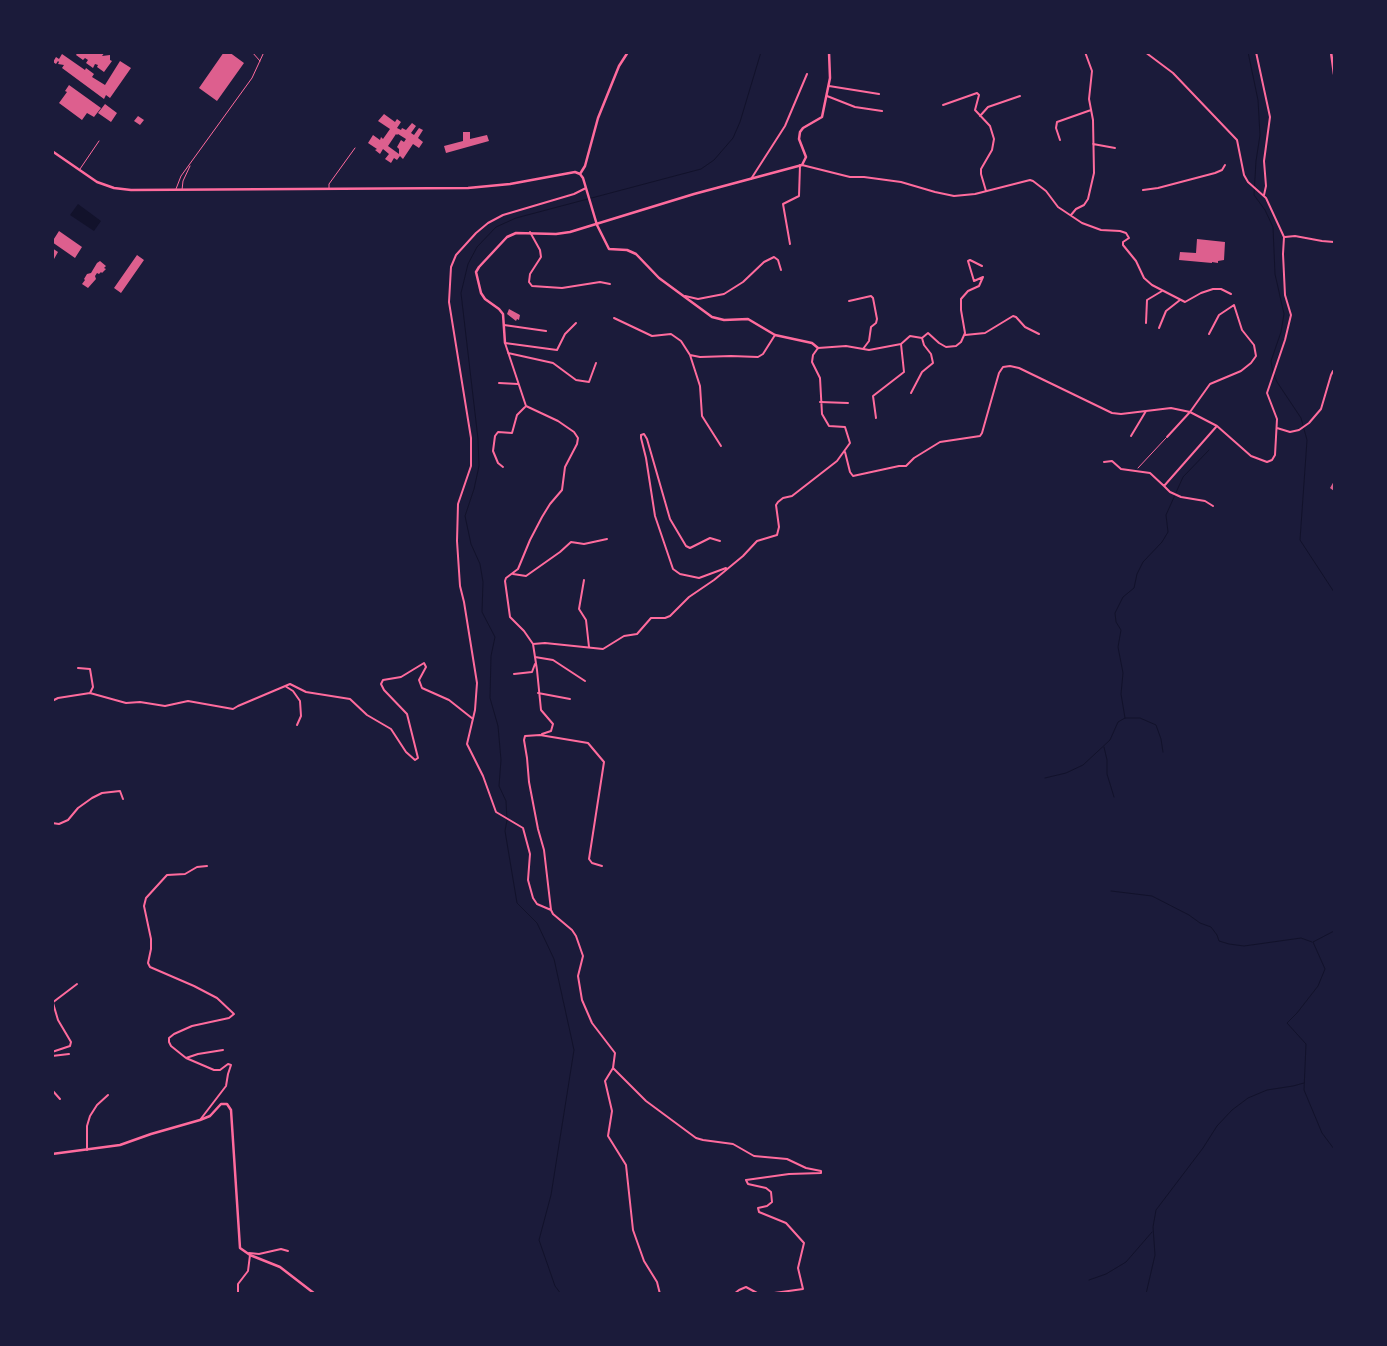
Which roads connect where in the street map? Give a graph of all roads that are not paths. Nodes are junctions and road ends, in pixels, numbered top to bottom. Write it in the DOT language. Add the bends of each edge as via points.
graph roads {
  1 [pos="252,52"];
  2 [pos="264,52"];
  3 [pos="628,52"];
  4 [pos="829,52"];
  5 [pos="1085,52"];
  6 [pos="1145,52"];
  7 [pos="1256,52"];
  8 [pos="1331,52"];
  9 [pos="260,61"];
  10 [pos="1334,64"];
  11 [pos="807,74"];
  12 [pos="1334,74"];
  13 [pos="829,86"];
  14 [pos="879,94"];
  15 [pos="826,95"];
  16 [pos="1020,96"];
  17 [pos="943,105"];
  18 [pos="1091,110"];
  19 [pos="882,111"];
  20 [pos="980,116"];
  21 [pos="1060,140"];
  22 [pos="99,141"];
  23 [pos="1094,144"];
  24 [pos="355,148"];
  25 [pos="1114,148"];
  26 [pos="52,150"];
  27 [pos="191,163"];
  28 [pos="801,165"];
  29 [pos="1225,165"];
  30 [pos="79,170"];
  31 [pos="580,174"];
  32 [pos="751,179"];
  33 [pos="329,188"];
  34 [pos="586,188"];
  35 [pos="176,190"];
  36 [pos="182,190"];
  37 [pos="1143,190"];
  38 [pos="986,191"];
  39 [pos="1264,195"];
  40 [pos="1070,215"];
  41 [pos="597,225"];
  42 [pos="530,232"];
  43 [pos="1284,237"];
  44 [pos="1334,242"];
  45 [pos="790,244"];
  46 [pos="982,266"];
  47 [pos="781,270"];
  48 [pos="610,284"];
  49 [pos="1162,291"];
  50 [pos="1231,294"];
  51 [pos="683,297"];
  52 [pos="1180,300"];
  53 [pos="849,301"];
  54 [pos="614,318"];
  55 [pos="576,323"];
  56 [pos="1146,323"];
  57 [pos="504,325"];
  58 [pos="1159,328"];
  59 [pos="546,331"];
  60 [pos="1039,334"];
  61 [pos="1209,334"];
  62 [pos="775,335"];
  63 [pos="965,336"];
  64 [pos="922,338"];
  65 [pos="505,343"];
  66 [pos="901,344"];
  67 [pos="818,348"];
  68 [pos="863,349"];
  69 [pos="508,353"];
  70 [pos="690,355"];
  71 [pos="596,362"];
  72 [pos="1334,372"];
  73 [pos="499,383"];
  74 [pos="518,384"];
  75 [pos="911,393"];
  76 [pos="820,402"];
  77 [pos="848,403"];
  78 [pos="526,406"];
  79 [pos="1146,410"];
  80 [pos="1190,412"];
  81 [pos="876,418"];
  82 [pos="1217,426"];
  83 [pos="1277,427"];
  84 [pos="1131,436"];
  85 [pos="1167,437"];
  86 [pos="721,446"];
  87 [pos="845,452"];
  88 [pos="1104,462"];
  89 [pos="503,467"];
  90 [pos="1164,486"];
  91 [pos="1212,506"];
  92 [pos="607,539"];
  93 [pos="720,542"];
  94 [pos="728,568"];
  95 [pos="513,574"];
  96 [pos="584,580"];
  97 [pos="533,644"];
  98 [pos="589,647"];
  99 [pos="535,657"];
  100 [pos="536,661"];
  101 [pos="78,668"];
  102 [pos="514,674"];
  103 [pos="585,681"];
  104 [pos="284,686"];
  105 [pos="90,693"];
  106 [pos="538,693"];
  107 [pos="570,698"];
  108 [pos="52,701"];
  109 [pos="473,719"];
  110 [pos="297,726"];
  111 [pos="540,735"];
  112 [pos="123,799"];
  113 [pos="52,823"];
  114 [pos="206,866"];
  115 [pos="602,866"];
  116 [pos="551,910"];
  117 [pos="77,984"];
  118 [pos="53,1003"];
  119 [pos="223,1050"];
  120 [pos="52,1052"];
  121 [pos="69,1054"];
  122 [pos="52,1056"];
  123 [pos="186,1058"];
  124 [pos="613,1068"];
  125 [pos="52,1090"];
  126 [pos="108,1095"];
  127 [pos="60,1099"];
  128 [pos="200,1120"];
  129 [pos="87,1150"];
  130 [pos="52,1154"];
  131 [pos="288,1251"];
  132 [pos="246,1253"];
  133 [pos="250,1255"];
  134 [pos="238,1294"];
  135 [pos="315,1294"];
  136 [pos="660,1294"];
  137 [pos="734,1294"];
  138 [pos="762,1294"];
  139 [pos="767,1294"];
  1 -- 9 [label="lane"];
  2 -- 9 [label="lane"];
  3 -- 31 [label="street" via="598,118"];
  4 -- 13 [label="street"];
  5 -- 18 [label="street" via="1092,71"];
  6 -- 39 [label="street" via="1174,73 1238,140 1244,175"];
  7 -- 39 [label="street" via="1270,118 1264,161"];
  8 -- 10 [label="street"];
  9 -- 27 [label="lane" via="252,78"];
  10 -- 12 [label="street"];
  11 -- 32 [label="street" via="785,126"];
  13 -- 14 [label="street"];
  13 -- 15 [label="street"];
  15 -- 19 [label="street" via="855,108"];
  15 -- 28 [label="street" via="822,117 800,132 799,139 806,156"];
  16 -- 20 [label="street" via="988,107"];
  17 -- 20 [label="street" via="977,93 979,98 975,110"];
  18 -- 21 [label="street" via="1057,122"];
  18 -- 23 [label="street"];
  20 -- 38 [label="street" via="990,126 994,139 980,174"];
  22 -- 30 [label="lane"];
  23 -- 25 [label="street"];
  23 -- 40 [label="street" via="1090,195 1085,204"];
  24 -- 33 [label="lane"];
  26 -- 30 [label="street"];
  27 -- 35 [label="lane" via="179,179"];
  27 -- 36 [label="lane" via="182,182"];
  28 -- 32 [label="street"];
  28 -- 38 [label="street" via="850,177 901,182 943,194 963,196"];
  28 -- 45 [label="street" via="799,196 783,204"];
  29 -- 37 [label="street" via="1215,173"];
  30 -- 35 [label="street" via="114,188"];
  31 -- 33 [label="street" via="468,188"];
  31 -- 34 [label="street"];
  32 -- 41 [label="street"];
  33 -- 36 [label="street"];
  34 -- 41 [label="street"];
  34 -- 109 [label="street" via="488,223 456,255 450,267 449,302 471,438 471,466 458,504 457,541 460,586 477,674"];
  35 -- 36 [label="street"];
  38 -- 40 [label="street" via="1034,181"];
  39 -- 43 [label="street"];
  40 -- 49 [label="street" via="1096,229 1126,233 1129,238 1123,244 1142,276"];
  41 -- 42 [label="street" via="570,232"];
  41 -- 51 [label="street" via="607,247 636,254"];
  42 -- 48 [label="street" via="541,257 530,274 532,286 562,288 600,282"];
  42 -- 57 [label="street" via="510,235 476,272 481,293 501,311"];
  43 -- 44 [label="street"];
  43 -- 83 [label="street" via="1285,295 1291,315 1267,396 1276,415"];
  46 -- 63 [label="street" via="968,261 974,281 983,277 979,286 965,293 961,299"];
  47 -- 51 [label="street" via="774,257 724,294 698,299"];
  49 -- 52 [label="street"];
  49 -- 56 [label="street" via="1147,300"];
  50 -- 52 [label="street" via="1216,289 1186,302"];
  51 -- 62 [label="street" via="712,317 748,319"];
  52 -- 58 [label="street" via="1166,311"];
  53 -- 68 [label="street" via="873,298 877,319"];
  54 -- 70 [label="street" via="652,336 671,334 681,341"];
  55 -- 65 [label="street" via="565,334 557,350"];
  57 -- 59 [label="street"];
  57 -- 65 [label="street"];
  60 -- 63 [label="street" via="1013,316 985,333"];
  61 -- 80 [label="street" via="1219,316 1234,305 1242,330 1254,345 1256,356 1241,371 1210,384"];
  62 -- 67 [label="street" via="812,343"];
  62 -- 70 [label="street" via="763,354 755,358"];
  63 -- 64 [label="street" via="953,347 942,345 928,333"];
  64 -- 66 [label="street" via="910,336"];
  64 -- 75 [label="street" via="933,363 922,372"];
  65 -- 69 [label="street"];
  66 -- 68 [label="street"];
  66 -- 81 [label="street" via="904,372 873,396"];
  67 -- 68 [label="street" via="846,346"];
  67 -- 76 [label="street" via="812,362 820,378"];
  69 -- 71 [label="street" via="553,363 576,380 589,382"];
  69 -- 74 [label="street"];
  70 -- 86 [label="street" via="700,386 702,416"];
  72 -- 83 [label="street" via="1320,412 1306,426 1290,432"];
  73 -- 74 [label="street"];
  74 -- 78 [label="street"];
  76 -- 77 [label="street"];
  76 -- 87 [label="street" via="827,425 847,429 850,442"];
  78 -- 89 [label="street" via="517,415 512,433 498,432 495,436 493,452"];
  78 -- 95 [label="street" via="558,421 576,433 578,440 566,463 563,488 542,516"];
  79 -- 80 [label="street" via="1173,408"];
  79 -- 84 [label="street"];
  79 -- 87 [label="street" via="1112,413 1010,366 999,373 980,436 936,444 906,466 853,476"];
  80 -- 82 [label="street"];
  80 -- 85 [label="street"];
  82 -- 83 [label="street" via="1248,454 1267,462 1275,455"];
  82 -- 90 [label="street"];
  87 -- 94 [label="street" via="792,496 778,502 777,534 757,541"];
  88 -- 90 [label="street" via="1112,461 1121,469 1150,473"];
  90 -- 91 [label="street" via="1181,498 1205,501"];
  92 -- 95 [label="street" via="584,544 571,542 526,576"];
  93 -- 94 [label="street" via="710,538 690,548 686,546 670,519 647,439 641,435 655,516 673,569 680,574 702,578"];
  94 -- 98 [label="street" via="689,597 670,616 651,618 637,634 622,638 606,648"];
  95 -- 97 [label="street" via="505,582 509,614"];
  96 -- 98 [label="street" via="579,609 586,620"];
  97 -- 98 [label="street"];
  97 -- 99 [label="street"];
  99 -- 100 [label="street"];
  99 -- 103 [label="street" via="553,660"];
  100 -- 102 [label="street" via="532,672"];
  100 -- 106 [label="street"];
  101 -- 105 [label="street" via="90,669 93,687"];
  104 -- 105 [label="street" via="233,709 188,701 165,706 126,703"];
  104 -- 109 [label="street" via="292,685 306,692 350,699 367,715 391,729 415,760 418,758 407,714 384,690 383,680 401,677 425,664 420,686 449,700"];
  104 -- 110 [label="street" via="300,701"];
  105 -- 108 [label="street"];
  106 -- 107 [label="street"];
  106 -- 111 [label="street" via="541,712 553,726"];
  109 -- 116 [label="street" via="467,744 496,812 523,828 530,854 528,880 533,898"];
  111 -- 115 [label="street" via="588,743 604,763 589,860"];
  111 -- 116 [label="street" via="526,736 524,740 528,782 544,850"];
  112 -- 113 [label="street" via="120,791 102,793 78,808 68,820"];
  114 -- 123 [label="street" via="184,874 167,875 146,898 144,906 151,939 150,967 214,996 234,1013 229,1018 192,1026 170,1036 171,1046"];
  116 -- 124 [label="street" via="576,936 583,956 578,972 580,993 592,1023 616,1053"];
  117 -- 118 [label="street"];
  118 -- 120 [label="street" via="58,1020 71,1042 70,1046"];
  119 -- 123 [label="street"];
  121 -- 122 [label="street"];
  123 -- 128 [label="street" via="214,1070 228,1064 231,1066 226,1086"];
  124 -- 136 [label="street" via="604,1081 612,1111 608,1136 626,1165 633,1230"];
  124 -- 139 [label="street" via="646,1102 696,1138 733,1144 754,1156 787,1159 822,1172 746,1180 748,1184 771,1192 772,1202 758,1208 759,1212 786,1223 804,1243 798,1268 803,1289"];
  125 -- 127 [label="street"];
  126 -- 129 [label="street" via="90,1116"];
  128 -- 129 [label="street" via="120,1146"];
  128 -- 132 [label="street" via="210,1116 223,1103 231,1110 238,1241"];
  129 -- 130 [label="street"];
  131 -- 132 [label="street"];
  132 -- 133 [label="street"];
  133 -- 134 [label="street" via="248,1271 238,1284"];
  133 -- 135 [label="street" via="280,1267"];
  137 -- 138 [label="street" via="746,1288"];
}
